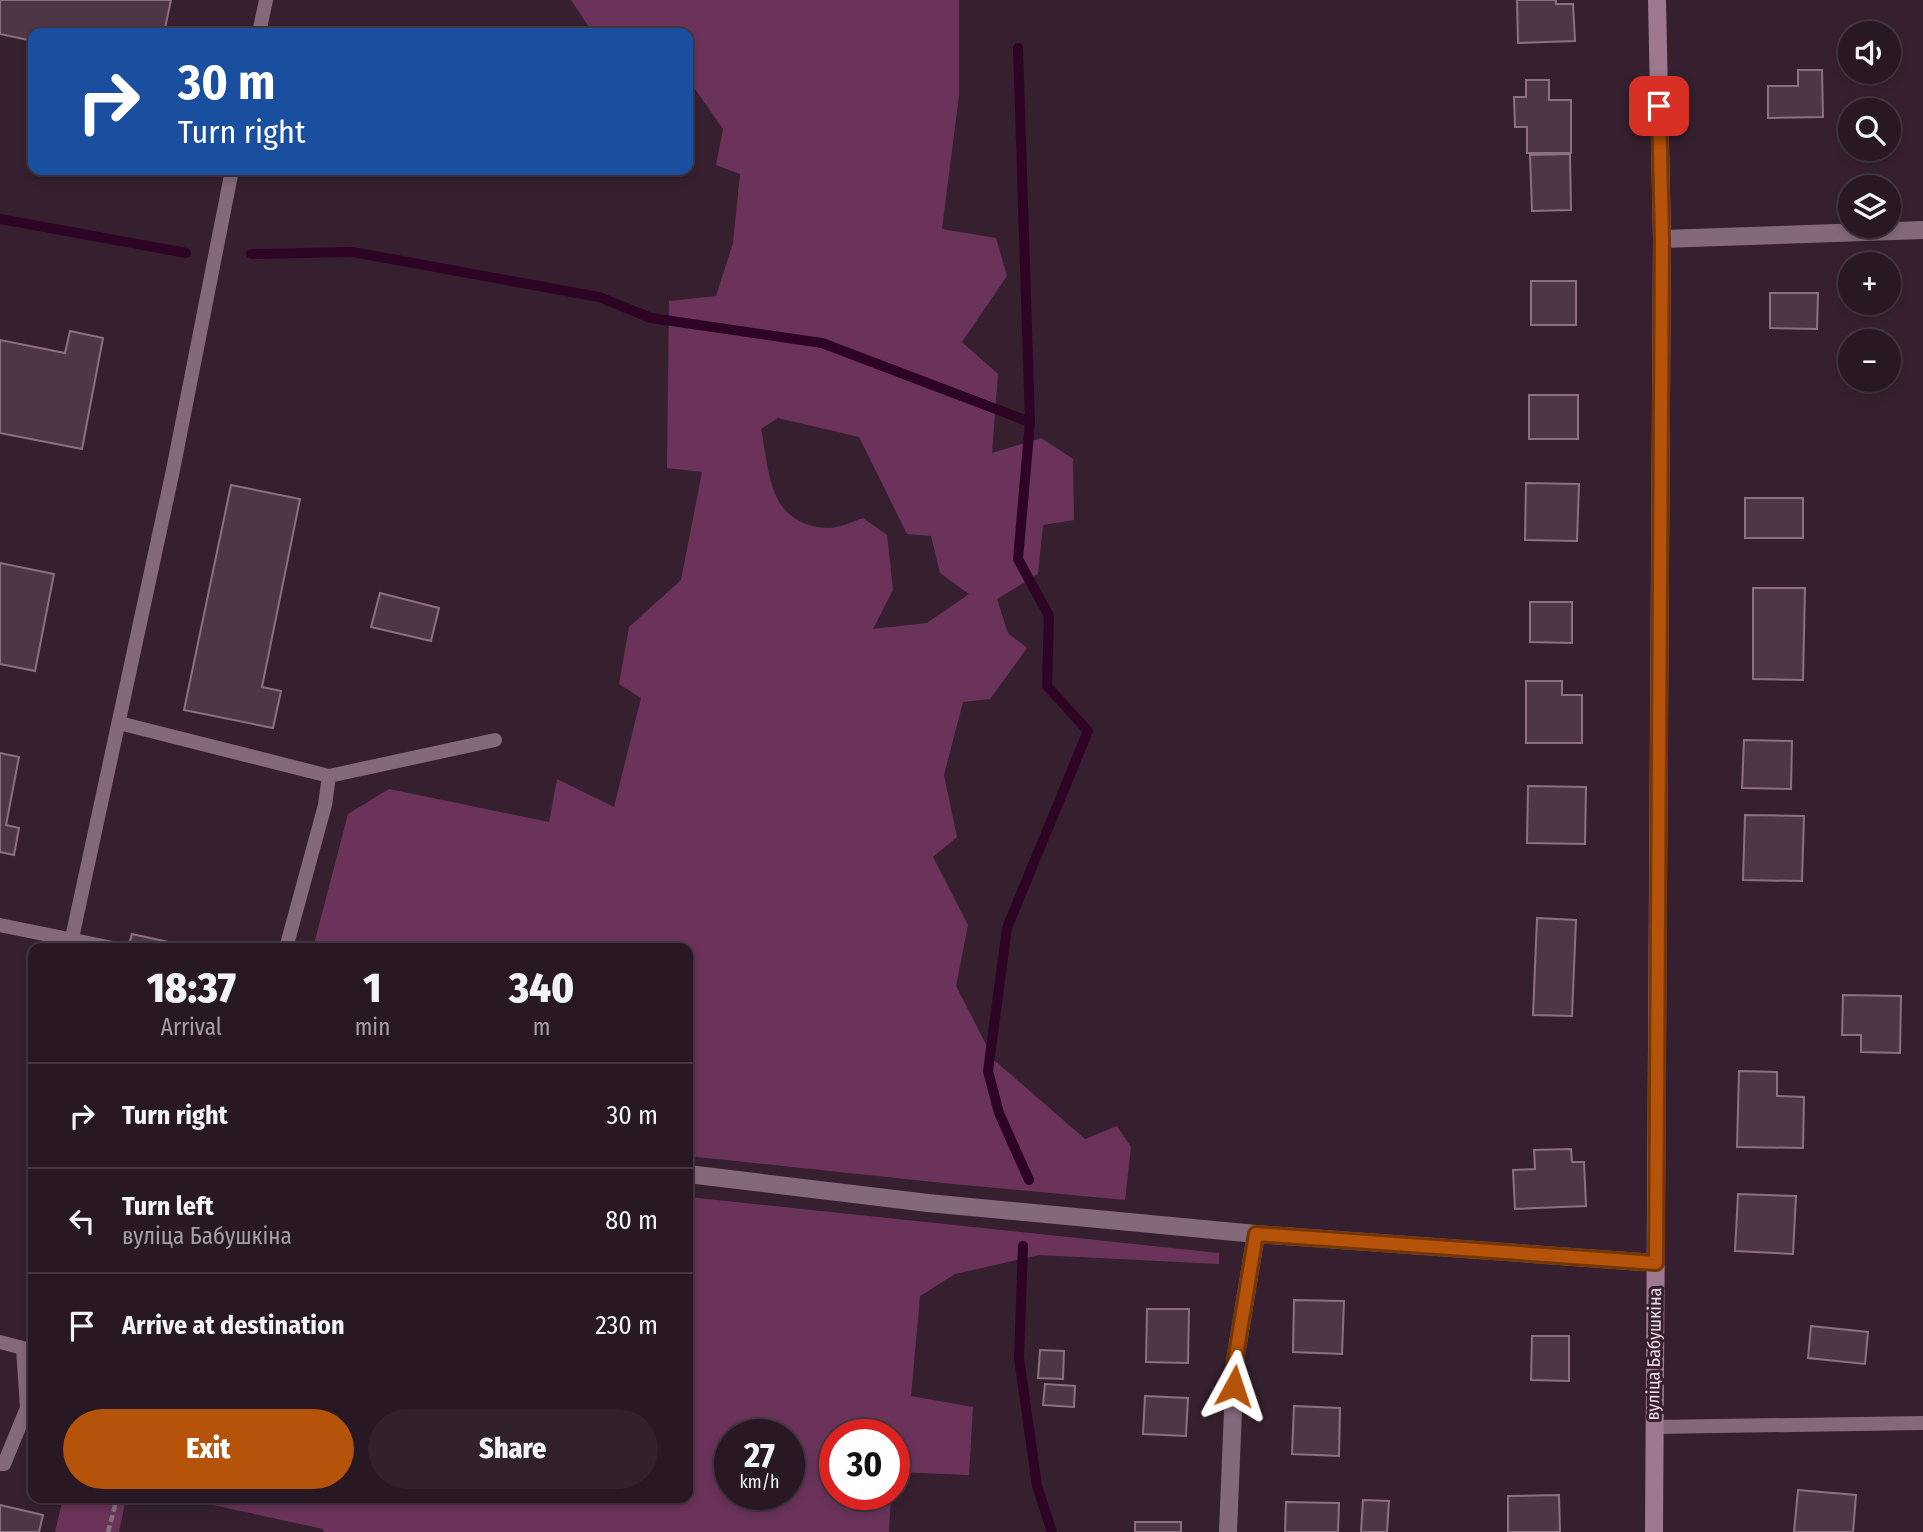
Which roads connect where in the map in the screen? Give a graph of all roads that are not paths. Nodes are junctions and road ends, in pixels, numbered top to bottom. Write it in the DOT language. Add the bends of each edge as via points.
graph roads {
  1 [pos="266,0"];
  2 [pos="1657,0"];
  3 [pos="260,28"];
  4 [pos="231,175"];
  5 [pos="1923,230"];
  6 [pos="1662,239"];
  7 [pos="119,723"];
  8 [pos="495,740"];
  9 [pos="330,776"];
  10 [pos="0,925"];
  11 [pos="72,938"];
  12 [pos="92,943"];
  13 [pos="287,943"];
  14 [pos="693,1175"];
  15 [pos="1256,1234"];
  16 [pos="1656,1263"];
  17 [pos="0,1342"];
  18 [pos="1923,1423"];
  19 [pos="1653,1427"];
  20 [pos="0,1464"];
  21 [pos="1228,1532"];
  22 [pos="1654,1532"];
  1 -- 3 [label="lane"];
  2 -- 6 [label="street, вуліца Бабушкіна"];
  4 -- 7 [label="lane"];
  5 -- 6 [label="street"];
  6 -- 16 [label="street, вуліца Бабушкіна"];
  7 -- 9 [label="lane"];
  7 -- 11 [label="lane"];
  8 -- 9 [label="lane"];
  9 -- 13 [label="lane"];
  10 -- 11 [label="lane"];
  11 -- 12 [label="lane"];
  14 -- 15 [label="street" via="928,1203"];
  15 -- 16 [label="street"];
  15 -- 21 [label="street" via="1235,1361"];
  16 -- 19 [label="street, вуліца Бабушкіна"];
  17 -- 20 [label="lane" via="23,1348 27,1408 4,1464"];
  18 -- 19 [label="lane"];
  19 -- 22 [label="street, вуліца Бабушкіна"];
}
